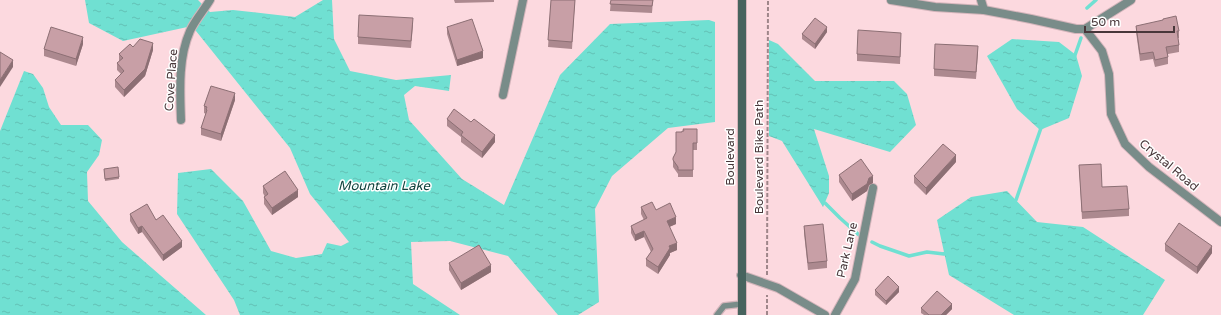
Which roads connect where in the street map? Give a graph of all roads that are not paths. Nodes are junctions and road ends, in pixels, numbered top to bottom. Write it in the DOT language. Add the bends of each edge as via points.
graph roads {
  1 [pos="210,0"];
  2 [pos="523,0"];
  3 [pos="742,0"];
  4 [pos="891,0"];
  5 [pos="980,0"];
  6 [pos="1131,0"];
  7 [pos="984,10"];
  8 [pos="1085,29"];
  9 [pos="503,95"];
  10 [pos="181,120"];
  11 [pos="873,188"];
  12 [pos="1221,222"];
  13 [pos="741,275"];
  14 [pos="742,304"];
  15 [pos="717,315"];
  16 [pos="742,315"];
  17 [pos="825,315"];
  18 [pos="835,315"];
  1 -- 10 [label="street, Cove Place" via="191,29 186,42 180,96"];
  2 -- 9 [label="street"];
  3 -- 13 [label="main road, Boulevard"];
  4 -- 7 [label="street" via="935,7"];
  5 -- 7 [label="street"];
  6 -- 8 [label="street"];
  7 -- 8 [label="street"];
  8 -- 12 [label="street, Crystal Road" via="1102,51 1108,74 1111,114 1125,144 1149,168"];
  11 -- 18 [label="street, Park Lane" via="855,279"];
  13 -- 14 [label="main road, Boulevard"];
  13 -- 17 [label="street" via="778,288"];
  14 -- 15 [label="lane" via="724,306"];
  14 -- 16 [label="main road, Boulevard"];
}
